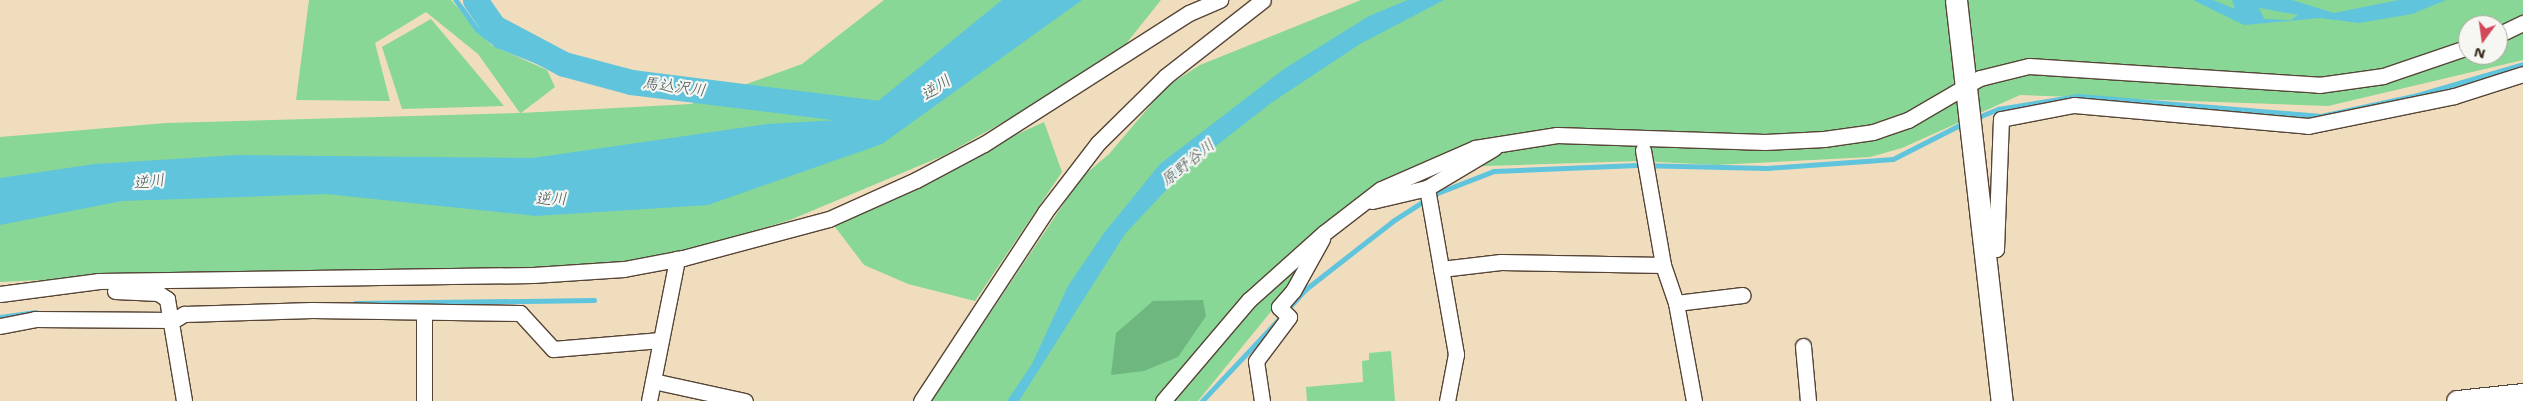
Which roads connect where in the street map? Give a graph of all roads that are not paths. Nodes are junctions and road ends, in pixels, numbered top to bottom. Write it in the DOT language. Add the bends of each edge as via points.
graph roads {
  1 [pos="1220,0"];
  2 [pos="1263,0"];
  3 [pos="1956,0"];
  4 [pos="2523,23"];
  5 [pos="2508,30"];
  6 [pos="2458,50"];
  7 [pos="2523,74"];
  8 [pos="1966,86"];
  9 [pos="1574,135"];
  10 [pos="1734,139"];
  11 [pos="1503,142"];
  12 [pos="1643,150"];
  13 [pos="1427,188"];
  14 [pos="1356,209"];
  15 [pos="1324,233"];
  16 [pos="1986,250"];
  17 [pos="677,259"];
  18 [pos="1663,265"];
  19 [pos="1441,268"];
  20 [pos="44,287"];
  21 [pos="0,294"];
  22 [pos="1743,295"];
  23 [pos="1676,303"];
  24 [pos="424,312"];
  25 [pos="174,320"];
  26 [pos="0,326"];
  27 [pos="661,340"];
  28 [pos="1802,346"];
  29 [pos="653,382"];
  30 [pos="2523,394"];
  31 [pos="184,401"];
  32 [pos="424,401"];
  33 [pos="649,401"];
  34 [pos="744,401"];
  35 [pos="921,401"];
  36 [pos="1163,401"];
  37 [pos="1262,401"];
  38 [pos="1447,401"];
  39 [pos="1694,401"];
  40 [pos="1808,401"];
  41 [pos="2002,401"];
  42 [pos="2457,401"];
  1 -- 17 [label="street" via="1189,13 984,144 916,180 829,218"];
  2 -- 35 [label="street" via="1166,76 1098,143 1045,212"];
  3 -- 8 [label="street"];
  4 -- 5 [label="street"];
  6 -- 8 [label="street" via="2383,76 2319,85 2062,65 1996,73"];
  7 -- 16 [label="street" via="2454,96 2308,126 2074,105 2001,119 1996,249"];
  8 -- 10 [label="street" via="1908,120 1873,132 1765,142"];
  8 -- 16 [label="street"];
  9 -- 10 [label="street"];
  9 -- 11 [label="street"];
  9 -- 12 [label="street" via="1589,143"];
  10 -- 12 [label="street" via="1700,147"];
  11 -- 13 [label="street"];
  11 -- 14 [label="street" via="1423,168 1381,189"];
  12 -- 18 [label="street"];
  13 -- 14 [label="street"];
  13 -- 19 [label="street"];
  14 -- 15 [label="street"];
  15 -- 36 [label="street" via="1249,300 1186,368"];
  15 -- 37 [label="street" via="1294,291 1279,307 1289,317 1256,361"];
  16 -- 41 [label="street"];
  17 -- 20 [label="street" via="624,269 533,275 99,281"];
  17 -- 27 [label="street"];
  18 -- 19 [label="street" via="1530,266 1500,262"];
  18 -- 23 [label="street"];
  19 -- 38 [label="street" via="1456,354"];
  20 -- 21 [label="street"];
  20 -- 25 [label="street" via="158,292 167,299"];
  22 -- 23 [label="street"];
  23 -- 39 [label="street"];
  24 -- 25 [label="street" via="303,310 184,314"];
  24 -- 27 [label="street" via="520,313 553,349"];
  24 -- 32 [label="street"];
  25 -- 26 [label="street" via="35,319"];
  25 -- 31 [label="street"];
  27 -- 29 [label="street"];
  28 -- 40 [label="street"];
  29 -- 33 [label="street"];
  29 -- 34 [label="street"];
  30 -- 42 [label="street"];
}
